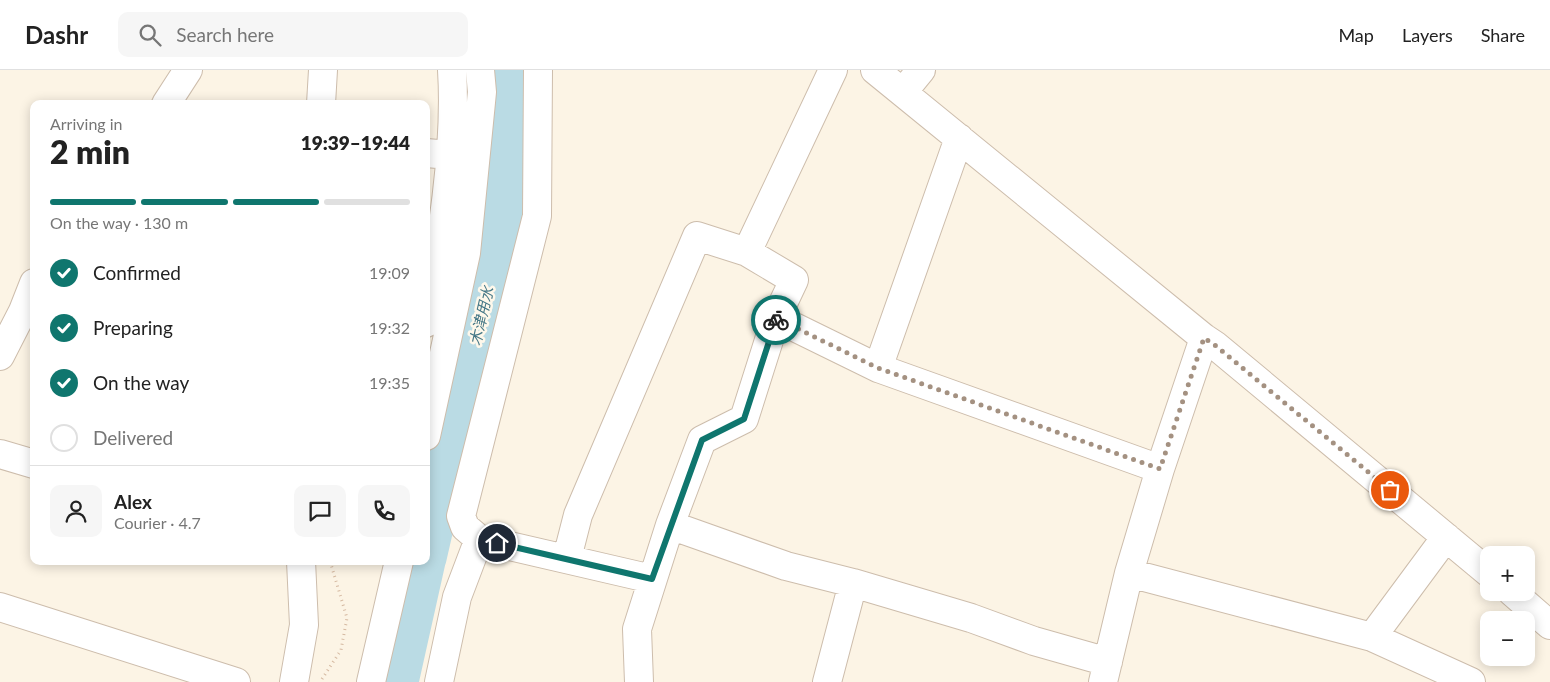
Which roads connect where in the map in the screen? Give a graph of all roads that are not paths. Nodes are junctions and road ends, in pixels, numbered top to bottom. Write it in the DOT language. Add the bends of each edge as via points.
graph roads {
  1 [pos="164,70"];
  2 [pos="188,70"];
  3 [pos="323,70"];
  4 [pos="452,70"];
  5 [pos="480,70"];
  6 [pos="538,70"];
  7 [pos="833,70"];
  8 [pos="875,70"];
  9 [pos="922,70"];
  10 [pos="903,92"];
  11 [pos="171,100"];
  12 [pos="172,100"];
  13 [pos="321,100"];
  14 [pos="959,138"];
  15 [pos="438,154"];
  16 [pos="747,252"];
  17 [pos="430,302"];
  18 [pos="29,313"];
  19 [pos="776,318"];
  20 [pos="1204,338"];
  21 [pos="0,356"];
  22 [pos="878,368"];
  23 [pos="430,418"];
  24 [pos="0,454"];
  25 [pos="30,463"];
  26 [pos="1160,469"];
  27 [pos="670,525"];
  28 [pos="1446,537"];
  29 [pos="479,539"];
  30 [pos="567,558"];
  31 [pos="300,565"];
  32 [pos="398,565"];
  33 [pos="1480,565"];
  34 [pos="1129,573"];
  35 [pos="652,579"];
  36 [pos="853,583"];
  37 [pos="1522,601"];
  38 [pos="0,607"];
  39 [pos="1550,625"];
  40 [pos="1372,637"];
  41 [pos="1105,672"];
  42 [pos="236,682"];
  43 [pos="294,682"];
  44 [pos="371,682"];
  45 [pos="439,682"];
  46 [pos="639,682"];
  47 [pos="827,682"];
  48 [pos="1471,682"];
  1 -- 11 [label="street"];
  2 -- 12 [label="street"];
  3 -- 13 [label="street"];
  4 -- 15 [label="street" via="453,97"];
  5 -- 23 [label="street" via="482,92 466,253"];
  6 -- 29 [label="street" via="537,216 461,516 465,527"];
  7 -- 16 [label="street"];
  8 -- 10 [label="street"];
  9 -- 10 [label="street"];
  10 -- 14 [label="street"];
  14 -- 20 [label="street"];
  14 -- 22 [label="street"];
  15 -- 17 [label="street" via="435,275"];
  16 -- 19 [label="street" via="794,280"];
  16 -- 30 [label="street" via="697,236 578,515"];
  18 -- 21 [label="street"];
  19 -- 22 [label="street"];
  19 -- 27 [label="street" via="744,419 702,440"];
  20 -- 26 [label="street"];
  20 -- 28 [label="street"];
  22 -- 26 [label="street"];
  24 -- 25 [label="street"];
  26 -- 34 [label="street"];
  27 -- 35 [label="street"];
  27 -- 36 [label="street" via="786,566"];
  28 -- 33 [label="street"];
  28 -- 40 [label="street"];
  29 -- 30 [label="street"];
  29 -- 45 [label="street" via="457,597"];
  30 -- 35 [label="street"];
  31 -- 43 [label="street" via="304,625"];
  32 -- 44 [label="street"];
  34 -- 40 [label="street"];
  34 -- 41 [label="street"];
  35 -- 46 [label="street" via="637,629"];
  36 -- 41 [label="street" via="970,618"];
  36 -- 47 [label="street"];
  37 -- 39 [label="street"];
  38 -- 42 [label="street"];
  40 -- 48 [label="street"];
}
